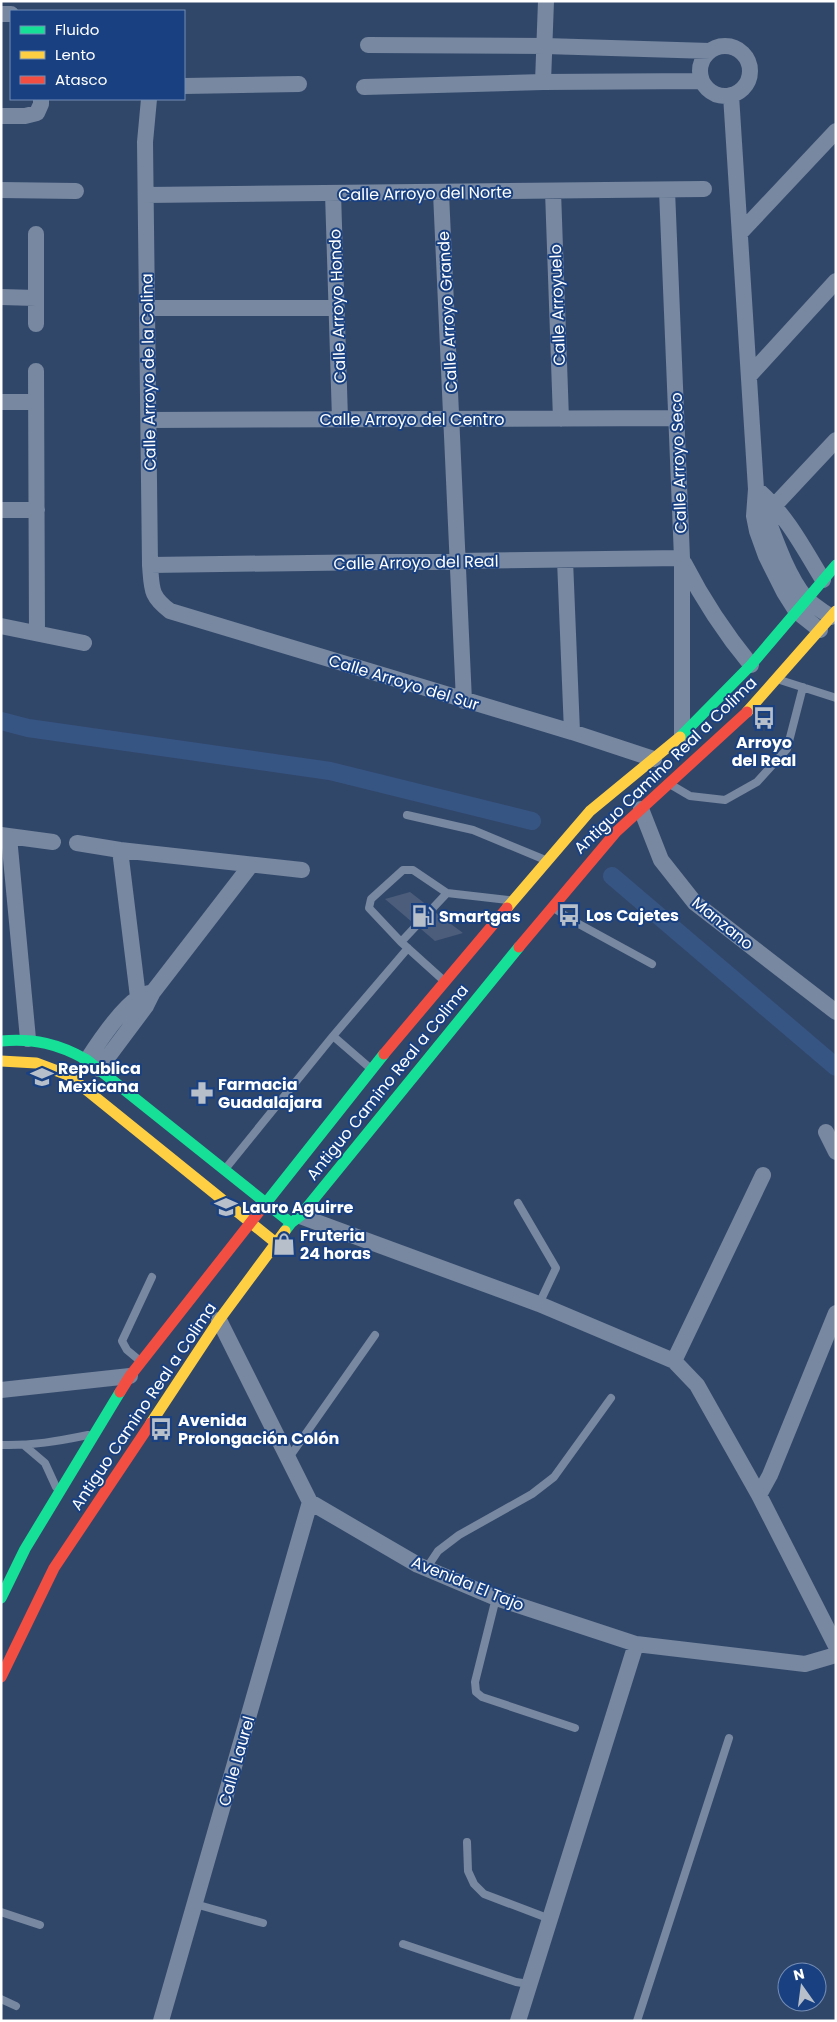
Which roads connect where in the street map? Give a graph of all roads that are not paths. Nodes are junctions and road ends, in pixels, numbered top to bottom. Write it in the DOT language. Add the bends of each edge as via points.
graph roads {
  1 [pos="546,1"];
  2 [pos="368,45"];
  3 [pos="545,46"];
  4 [pos="710,50"];
  5 [pos="702,81"];
  6 [pos="544,82"];
  7 [pos="299,84"];
  8 [pos="185,86"];
  9 [pos="364,87"];
  10 [pos="731,95"];
  11 [pos="41,100"];
  12 [pos="149,100"];
  13 [pos="1,116"];
  14 [pos="836,131"];
  15 [pos="704,189"];
  16 [pos="1,190"];
  17 [pos="666,190"];
  18 [pos="76,191"];
  19 [pos="553,191"];
  20 [pos="441,192"];
  21 [pos="333,194"];
  22 [pos="146,195"];
  23 [pos="740,233"];
  24 [pos="36,234"];
  25 [pos="836,281"];
  26 [pos="1,297"];
  27 [pos="36,298"];
  28 [pos="147,308"];
  29 [pos="337,308"];
  30 [pos="36,324"];
  31 [pos="36,371"];
  32 [pos="749,376"];
  33 [pos="1,402"];
  34 [pos="36,402"];
  35 [pos="676,418"];
  36 [pos="340,419"];
  37 [pos="452,419"];
  38 [pos="561,419"];
  39 [pos="148,420"];
  40 [pos="836,440"];
  41 [pos="1,510"];
  42 [pos="37,510"];
  43 [pos="765,511"];
  44 [pos="682,558"];
  45 [pos="565,560"];
  46 [pos="458,561"];
  47 [pos="150,565"];
  48 [pos="836,565"];
  49 [pos="823,580"];
  50 [pos="157,602"];
  51 [pos="801,605"];
  52 [pos="833,614"];
  53 [pos="1,626"];
  54 [pos="820,630"];
  55 [pos="37,633"];
  56 [pos="84,643"];
  57 [pos="751,664"];
  58 [pos="776,679"];
  59 [pos="803,687"];
  60 [pos="836,698"];
  61 [pos="464,700"];
  62 [pos="572,732"];
  63 [pos="682,735"];
  64 [pos="654,759"];
  65 [pos="669,784"];
  66 [pos="641,809"];
  67 [pos="407,815"];
  68 [pos="5,836"];
  69 [pos="53,842"];
  70 [pos="77,843"];
  71 [pos="120,850"];
  72 [pos="547,861"];
  73 [pos="251,865"];
  74 [pos="302,870"];
  75 [pos="447,893"];
  76 [pos="513,901"];
  77 [pos="552,906"];
  78 [pos="9,933"];
  79 [pos="401,942"];
  80 [pos="408,948"];
  81 [pos="652,964"];
  82 [pos="445,981"];
  83 [pos="146,998"];
  84 [pos="836,1012"];
  85 [pos="333,1036"];
  86 [pos="24,1039"];
  87 [pos="1,1041"];
  88 [pos="1,1061"];
  89 [pos="93,1064"];
  90 [pos="371,1070"];
  91 [pos="826,1132"];
  92 [pos="836,1152"];
  93 [pos="225,1169"];
  94 [pos="763,1176"];
  95 [pos="267,1203"];
  96 [pos="518,1203"];
  97 [pos="295,1219"];
  98 [pos="250,1223"];
  99 [pos="276,1243"];
  100 [pos="152,1277"];
  101 [pos="539,1304"];
  102 [pos="836,1313"];
  103 [pos="219,1320"];
  104 [pos="375,1336"];
  105 [pos="674,1361"];
  106 [pos="141,1362"];
  107 [pos="130,1376"];
  108 [pos="1,1390"];
  109 [pos="611,1398"];
  110 [pos="95,1434"];
  111 [pos="1,1445"];
  112 [pos="25,1446"];
  113 [pos="288,1459"];
  114 [pos="59,1493"];
  115 [pos="759,1495"];
  116 [pos="310,1502"];
  117 [pos="426,1569"];
  118 [pos="1,1598"];
  119 [pos="496,1598"];
  120 [pos="636,1644"];
  121 [pos="836,1646"];
  122 [pos="836,1655"];
  123 [pos="1,1677"];
  124 [pos="575,1728"];
  125 [pos="729,1738"];
  126 [pos="467,1842"];
  127 [pos="195,1904"];
  128 [pos="1,1912"];
  129 [pos="550,1919"];
  130 [pos="263,1924"];
  131 [pos="40,1925"];
  132 [pos="403,1944"];
  133 [pos="529,1984"];
  134 [pos="1,1999"];
  135 [pos="16,2006"];
  136 [pos="161,2021"];
  137 [pos="518,2021"];
  138 [pos="637,2021"];
  1 -- 3 [label="street"];
  2 -- 3 [label="street"];
  3 -- 4 [label="street"];
  3 -- 6 [label="street"];
  4 -- 5 [label="street" via="700,64"];
  4 -- 10 [label="street" via="727,46 738,49 746,57 750,68 748,80 742,90"];
  5 -- 6 [label="street"];
  5 -- 10 [label="street" via="720,96"];
  6 -- 9 [label="street"];
  7 -- 8 [label="street"];
  10 -- 23 [label="street"];
  11 -- 13 [label="street" via="37,113"];
  12 -- 22 [label="street, Calle Arroyo de la Colina" via="145,142"];
  14 -- 23 [label="street"];
  15 -- 17 [label="street, Calle Arroyo del Norte"];
  16 -- 18 [label="street"];
  17 -- 19 [label="street, Calle Arroyo del Norte"];
  17 -- 35 [label="street, Calle Arroyo Seco"];
  19 -- 20 [label="street, Calle Arroyo del Norte"];
  19 -- 38 [label="street, Calle Arroyuelo"];
  20 -- 21 [label="street, Calle Arroyo del Norte"];
  20 -- 37 [label="street, Calle Arroyo Grande"];
  21 -- 22 [label="street, Calle Arroyo del Norte"];
  21 -- 29 [label="street, Calle Arroyo Hondo"];
  22 -- 28 [label="street, Calle Arroyo de la Colina"];
  23 -- 32 [label="street"];
  24 -- 27 [label="street"];
  25 -- 32 [label="street"];
  26 -- 27 [label="street"];
  27 -- 30 [label="street"];
  28 -- 29 [label="street"];
  28 -- 39 [label="street, Calle Arroyo de la Colina"];
  29 -- 36 [label="street, Calle Arroyo Hondo"];
  31 -- 34 [label="street"];
  32 -- 43 [label="street" via="756,489"];
  33 -- 34 [label="street"];
  34 -- 42 [label="street"];
  35 -- 38 [label="street, Calle Arroyo del Centro"];
  35 -- 44 [label="street, Calle Arroyo Seco"];
  36 -- 37 [label="street, Calle Arroyo del Centro"];
  36 -- 39 [label="street, Calle Arroyo del Centro"];
  37 -- 38 [label="street, Calle Arroyo del Centro"];
  37 -- 46 [label="street, Calle Arroyo Grande"];
  39 -- 47 [label="street, Calle Arroyo de la Colina"];
  40 -- 43 [label="street"];
  41 -- 42 [label="street"];
  42 -- 55 [label="street"];
  43 -- 49 [label="street" via="798,538"];
  43 -- 51 [label="street" via="780,569"];
  44 -- 45 [label="street, Calle Arroyo del Real"];
  44 -- 57 [label="street" via="701,597"];
  44 -- 63 [label="street, Calle Arroyo Seco"];
  45 -- 46 [label="street, Calle Arroyo del Real"];
  45 -- 62 [label="street"];
  46 -- 47 [label="street, Calle Arroyo del Real"];
  46 -- 61 [label="street, Calle Arroyo Grande"];
  47 -- 50 [label="street, Calle Arroyo de la Colina"];
  48 -- 49 [label="main road, Antiguo Camino Real a Colima"];
  49 -- 51 [label="main road, Antiguo Camino Real a Colima"];
  50 -- 61 [label="street, Calle Arroyo del Sur" via="170,612"];
  51 -- 52 [label="street"];
  51 -- 54 [label="street"];
  51 -- 57 [label="main road, Antiguo Camino Real a Colima"];
  52 -- 54 [label="main road, Antiguo Camino Real a Colima"];
  53 -- 55 [label="street"];
  54 -- 58 [label="main road, Antiguo Camino Real a Colima"];
  55 -- 56 [label="street"];
  57 -- 63 [label="main road, Antiguo Camino Real a Colima"];
  58 -- 59 [label="lane"];
  58 -- 65 [label="main road, Antiguo Camino Real a Colima" via="746,713"];
  59 -- 60 [label="lane"];
  59 -- 65 [label="lane" via="787,749 757,782 725,800 690,796"];
  61 -- 62 [label="street, Calle Arroyo del Sur"];
  62 -- 64 [label="street, Calle Arroyo del Sur"];
  63 -- 64 [label="main road, Antiguo Camino Real a Colima"];
  64 -- 72 [label="main road, Antiguo Camino Real a Colima" via="590,811"];
  65 -- 66 [label="main road, Antiguo Camino Real a Colima"];
  66 -- 77 [label="main road, Antiguo Camino Real a Colima" via="616,832"];
  66 -- 84 [label="street, Manzano" via="661,860 695,903"];
  67 -- 72 [label="lane" via="472,830"];
  68 -- 69 [label="street"];
  68 -- 78 [label="street"];
  70 -- 71 [label="street"];
  71 -- 73 [label="street"];
  71 -- 83 [label="street"];
  72 -- 76 [label="main road, Antiguo Camino Real a Colima"];
  73 -- 74 [label="street"];
  73 -- 83 [label="street"];
  75 -- 76 [label="lane"];
  75 -- 79 [label="lane"];
  75 -- 79 [label="lane" via="413,870 403,870 371,899 369,908"];
  76 -- 82 [label="main road, Antiguo Camino Real a Colima"];
  77 -- 81 [label="lane"];
  77 -- 97 [label="main road, Antiguo Camino Real a Colima"];
  78 -- 86 [label="street" via="25,992"];
  79 -- 80 [label="lane"];
  80 -- 82 [label="lane"];
  80 -- 85 [label="lane"];
  82 -- 90 [label="main road, Antiguo Camino Real a Colima"];
  83 -- 89 [label="street"];
  85 -- 90 [label="lane"];
  85 -- 93 [label="lane"];
  86 -- 87 [label="main road"];
  86 -- 89 [label="main road" via="64,1047"];
  88 -- 98 [label="main road" via="52,1066 68,1075"];
  89 -- 93 [label="main road"];
  90 -- 95 [label="main road, Antiguo Camino Real a Colima"];
  91 -- 92 [label="street"];
  93 -- 95 [label="main road"];
  94 -- 105 [label="street"];
  95 -- 97 [label="main road"];
  95 -- 98 [label="main road, Antiguo Camino Real a Colima"];
  96 -- 101 [label="lane" via="556,1268"];
  97 -- 99 [label="main road, Antiguo Camino Real a Colima"];
  97 -- 101 [label="street"];
  98 -- 99 [label="main road"];
  98 -- 106 [label="main road, Antiguo Camino Real a Colima"];
  99 -- 103 [label="main road, Antiguo Camino Real a Colima"];
  100 -- 106 [label="lane" via="122,1341"];
  101 -- 105 [label="street"];
  102 -- 115 [label="street"];
  103 -- 113 [label="street"];
  103 -- 123 [label="main road, Antiguo Camino Real a Colima" via="54,1568"];
  104 -- 113 [label="lane"];
  105 -- 115 [label="street" via="697,1385"];
  106 -- 107 [label="main road, Antiguo Camino Real a Colima"];
  107 -- 108 [label="street"];
  107 -- 110 [label="main road, Antiguo Camino Real a Colima"];
  109 -- 117 [label="lane" via="554,1476 532,1494 459,1535 438,1551"];
  110 -- 112 [label="lane"];
  110 -- 114 [label="main road, Antiguo Camino Real a Colima"];
  111 -- 112 [label="lane"];
  112 -- 114 [label="lane" via="44,1463"];
  113 -- 116 [label="street"];
  114 -- 118 [label="main road, Antiguo Camino Real a Colima"];
  115 -- 121 [label="street"];
  116 -- 117 [label="street, Avenida El Tajo"];
  116 -- 127 [label="street, Calle Laurel"];
  117 -- 119 [label="street, Avenida El Tajo"];
  119 -- 120 [label="street, Avenida El Tajo"];
  119 -- 124 [label="lane" via="474,1682 476,1692 482,1698"];
  120 -- 122 [label="street, Avenida El Tajo" via="805,1664"];
  120 -- 129 [label="street"];
  125 -- 138 [label="lane"];
  126 -- 129 [label="lane" via="468,1871 484,1894"];
  127 -- 130 [label="lane"];
  127 -- 136 [label="street, Calle Laurel"];
  128 -- 131 [label="lane"];
  129 -- 133 [label="street"];
  132 -- 133 [label="lane"];
  133 -- 137 [label="street"];
  134 -- 135 [label="lane"];
}
